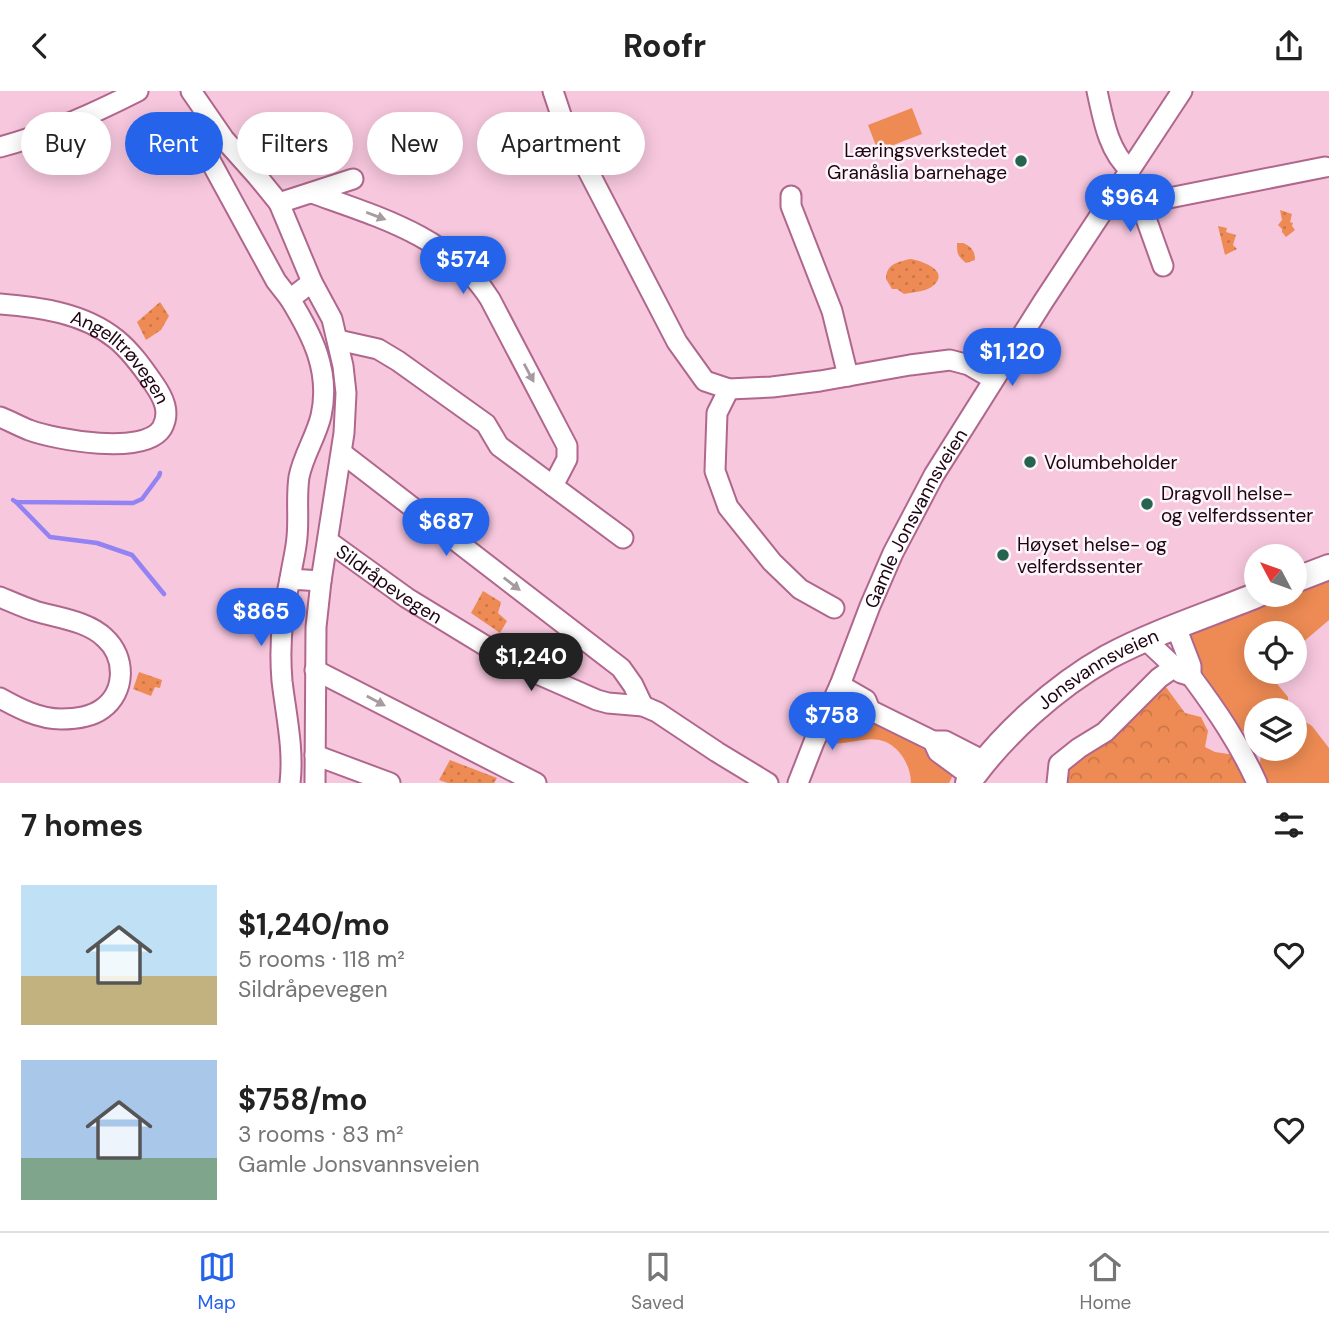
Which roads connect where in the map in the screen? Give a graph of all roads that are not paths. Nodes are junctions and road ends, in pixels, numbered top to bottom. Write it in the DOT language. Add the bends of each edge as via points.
graph roads {
  1 [pos="138,91"];
  2 [pos="191,91"];
  3 [pos="553,91"];
  4 [pos="1097,91"];
  5 [pos="1182,91"];
  6 [pos="206,112"];
  7 [pos="223,139"];
  8 [pos="0,147"];
  9 [pos="1325,167"];
  10 [pos="218,175"];
  11 [pos="1126,177"];
  12 [pos="353,179"];
  13 [pos="312,193"];
  14 [pos="791,195"];
  15 [pos="1139,199"];
  16 [pos="279,203"];
  17 [pos="1163,266"];
  18 [pos="313,282"];
  19 [pos="290,299"];
  20 [pos="0,304"];
  21 [pos="338,340"];
  22 [pos="848,376"];
  23 [pos="993,379"];
  24 [pos="729,389"];
  25 [pos="0,417"];
  26 [pos="342,453"];
  27 [pos="553,486"];
  28 [pos="623,538"];
  29 [pos="328,541"];
  30 [pos="1329,566"];
  31 [pos="1307,575"];
  32 [pos="290,579"];
  33 [pos="321,581"];
  34 [pos="0,597"];
  35 [pos="1244,600"];
  36 [pos="834,608"];
  37 [pos="1176,627"];
  38 [pos="1146,639"];
  39 [pos="315,670"];
  40 [pos="1169,671"];
  41 [pos="1191,676"];
  42 [pos="840,685"];
  43 [pos="0,698"];
  44 [pos="831,705"];
  45 [pos="643,706"];
  46 [pos="870,710"];
  47 [pos="315,755"];
  48 [pos="975,774"];
  49 [pos="290,783"];
  50 [pos="315,783"];
  51 [pos="390,783"];
  52 [pos="536,783"];
  53 [pos="768,783"];
  54 [pos="798,783"];
  55 [pos="1057,783"];
  56 [pos="1257,783"];
  1 -- 8 [label="street" via="60,128"];
  2 -- 6 [label="street, Sildråpevegen"];
  3 -- 24 [label="street" via="582,159 677,342 705,381"];
  4 -- 11 [label="street" via="1103,120"];
  5 -- 11 [label="street, Gamle Jonsvannsveien"];
  7 -- 16 [label="street, Sildråpevegen"];
  9 -- 15 [label="street" via="1159,200"];
  10 -- 19 [label="street" via="272,275"];
  11 -- 15 [label="street"];
  11 -- 23 [label="street, Gamle Jonsvannsveien"];
  12 -- 13 [label="street"];
  13 -- 16 [label="street"];
  13 -- 27 [label="street, one-way" via="398,225 440,248 476,278 567,446 567,459"];
  14 -- 22 [label="street" via="791,206 832,311"];
  15 -- 17 [label="street"];
  16 -- 18 [label="street, Sildråpevegen"];
  18 -- 19 [label="street"];
  18 -- 21 [label="street, Sildråpevegen"];
  19 -- 32 [label="street" via="317,350 323,383 321,416 300,474"];
  20 -- 25 [label="street, Angelltrøvegen" via="36,306 97,326 117,339 143,369 167,410 162,428 147,440 133,443 57,437"];
  21 -- 26 [label="street, Sildråpevegen" via="346,393"];
  21 -- 27 [label="street" via="378,349 398,361 486,424 499,446"];
  22 -- 23 [label="street" via="950,360"];
  22 -- 24 [label="street"];
  23 -- 42 [label="street, Gamle Jonsvannsveien" via="893,553"];
  24 -- 36 [label="street" via="717,413 715,471 728,507 800,590"];
  26 -- 29 [label="street, Sildråpevegen"];
  26 -- 45 [label="street, one-way" via="621,668"];
  27 -- 28 [label="street"];
  29 -- 33 [label="street, Sildråpevegen"];
  29 -- 45 [label="street, Sildråpevegen" via="407,598 515,663 597,700"];
  30 -- 31 [label="main road"];
  32 -- 33 [label="street, Sildråpevegen"];
  32 -- 49 [label="street" via="281,644 292,757"];
  33 -- 39 [label="street, Sildråpevegen"];
  34 -- 43 [label="street" via="94,630 111,645 121,667 112,698 99,711 83,716 51,719"];
  35 -- 37 [label="main road, Jonsvannsveien"];
  37 -- 38 [label="main road, Jonsvannsveien"];
  37 -- 41 [label="street"];
  38 -- 41 [label="street" via="1181,673"];
  38 -- 48 [label="main road, Jonsvannsveien" via="1065,686 1009,735"];
  39 -- 47 [label="street, Sildråpevegen"];
  39 -- 52 [label="street, one-way"];
  40 -- 55 [label="street" via="1105,732 1059,764"];
  41 -- 56 [label="street" via="1218,712"];
  42 -- 44 [label="street, Gamle Jonsvannsveien"];
  42 -- 46 [label="street" via="866,700"];
  44 -- 46 [label="street" via="859,713"];
  44 -- 54 [label="street, Gamle Jonsvannsveien"];
  45 -- 53 [label="street, Sildråpevegen"];
  46 -- 48 [label="street" via="933,741 938,752"];
  47 -- 50 [label="street, Sildråpevegen"];
  47 -- 51 [label="street"];
}
